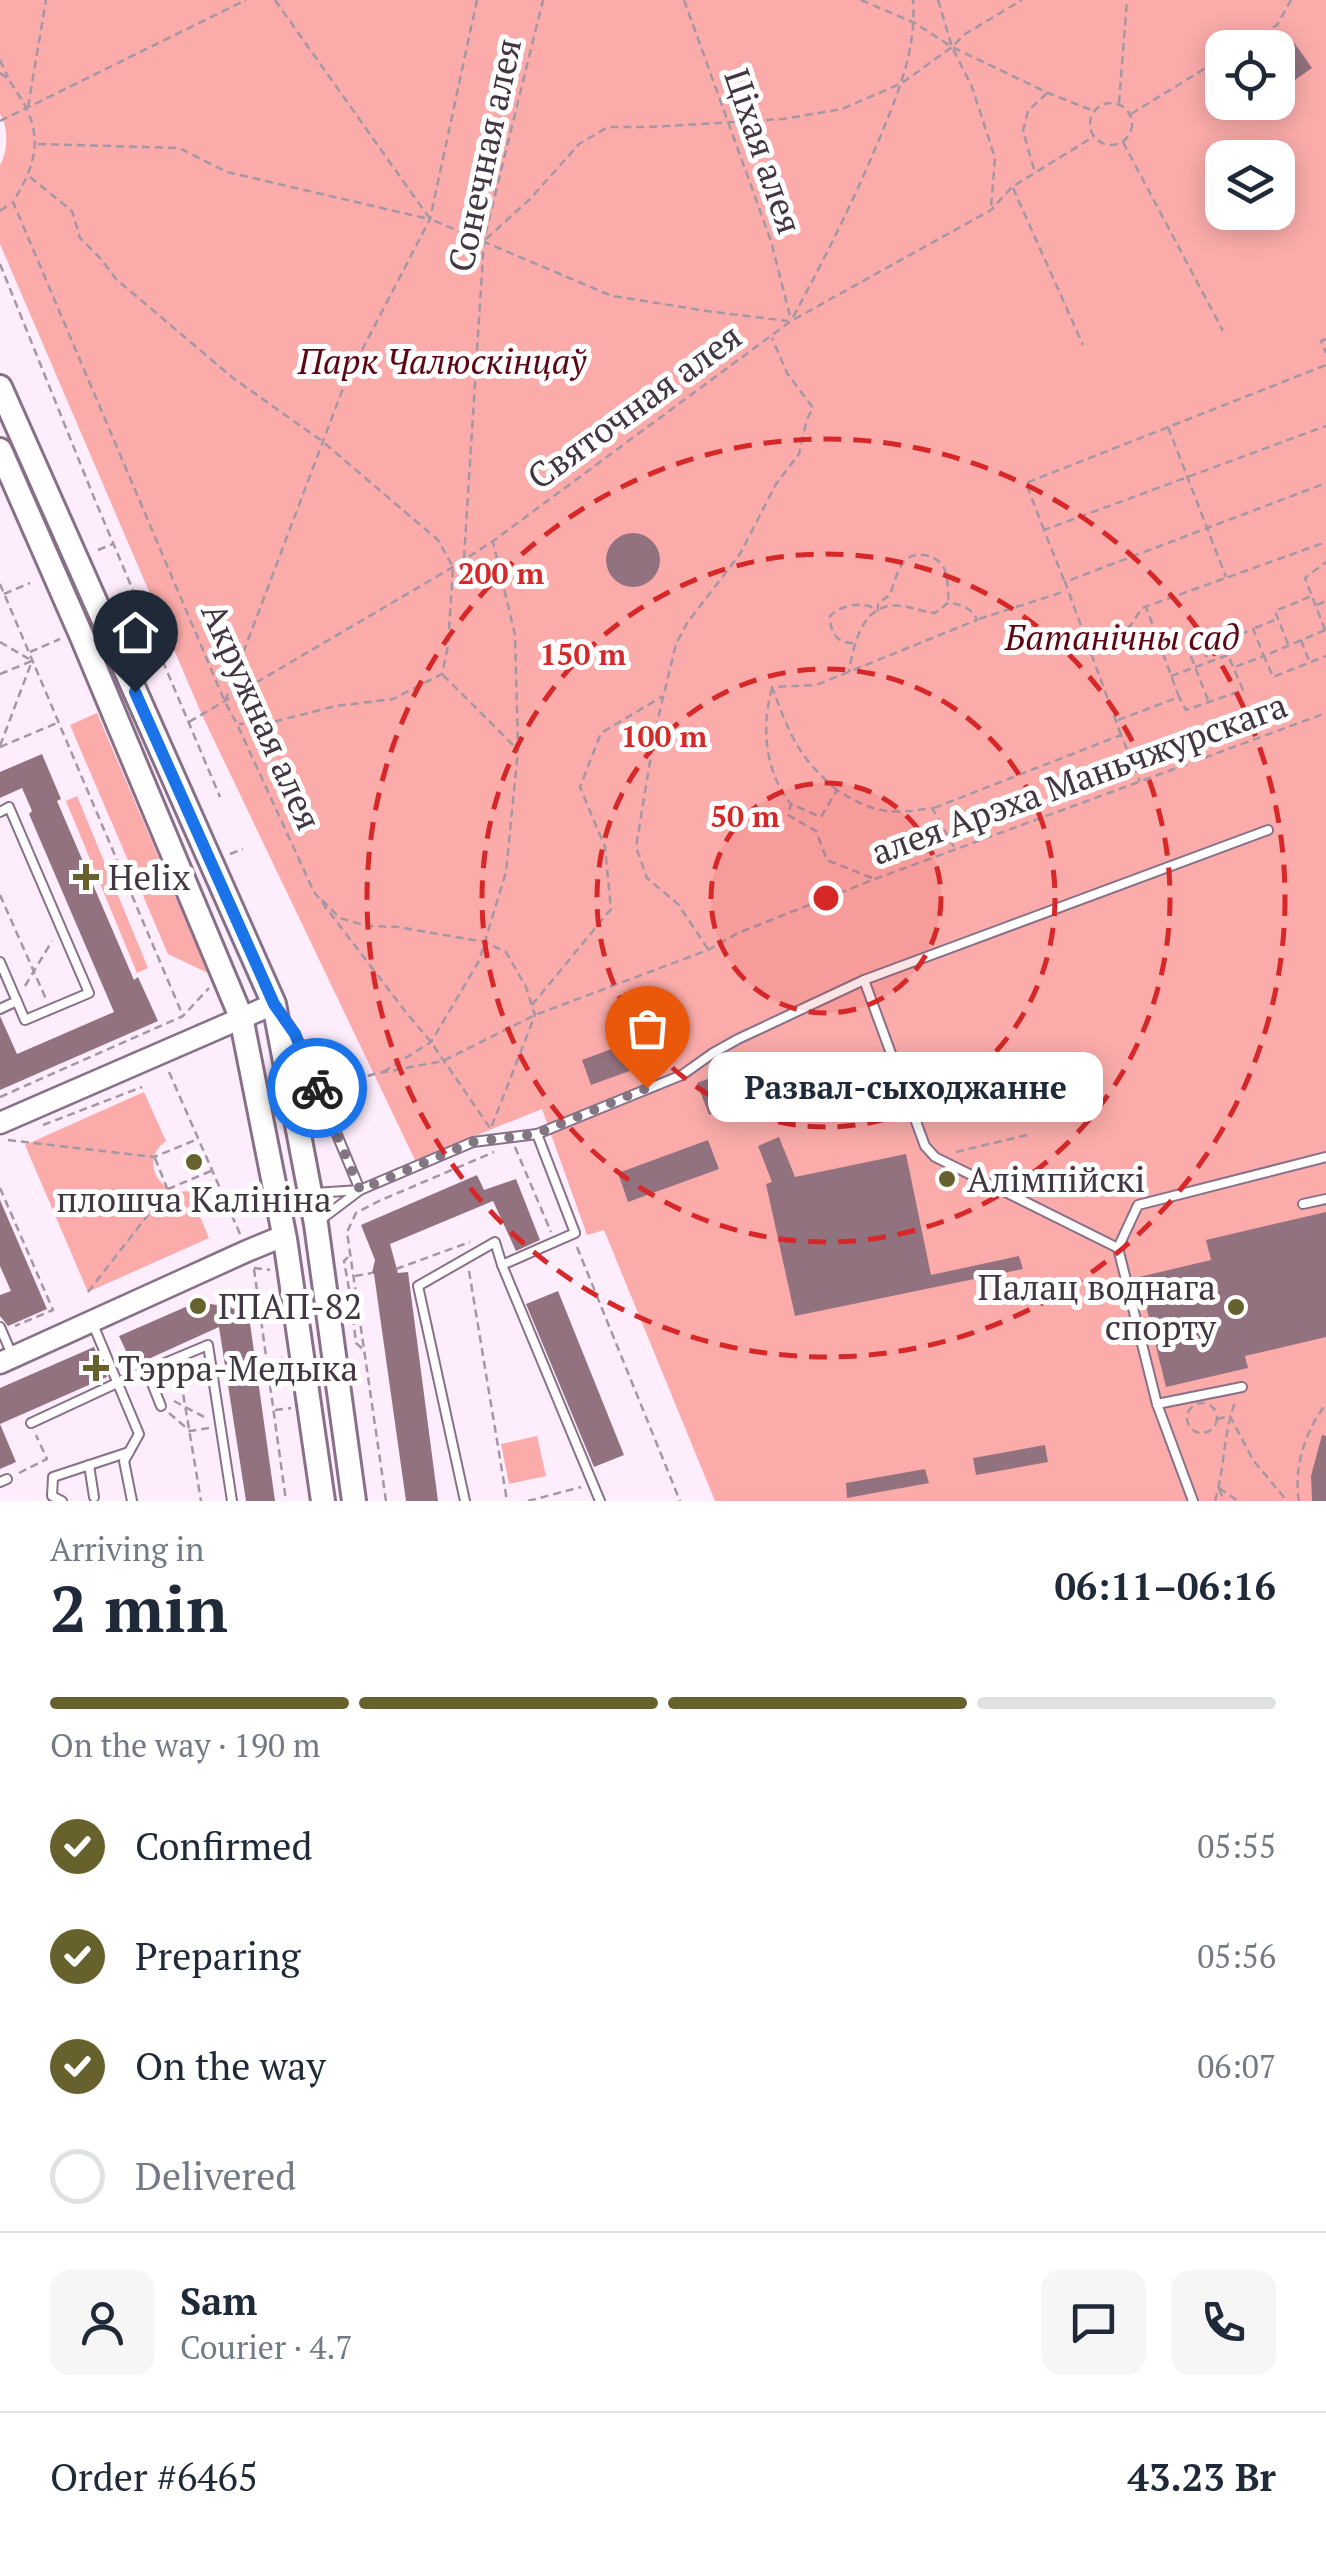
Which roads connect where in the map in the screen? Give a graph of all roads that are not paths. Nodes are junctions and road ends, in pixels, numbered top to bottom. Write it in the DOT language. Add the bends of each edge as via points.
graph roads {
  1 [pos="0,387"];
  2 [pos="0,450"];
  3 [pos="0,812"];
  4 [pos="1268,830"];
  5 [pos="0,962"];
  6 [pos="864,980"];
  7 [pos="17,1001"];
  8 [pos="274,1004"];
  9 [pos="0,1008"];
  10 [pos="241,1018"];
  11 [pos="3,1131"];
  12 [pos="536,1134"];
  13 [pos="1326,1157"];
  14 [pos="360,1190"];
  15 [pos="310,1193"];
  16 [pos="1326,1199"];
  17 [pos="1304,1204"];
  18 [pos="316,1224"];
  19 [pos="285,1239"];
  20 [pos="1118,1248"];
  21 [pos="502,1265"];
  22 [pos="92,1322"];
  23 [pos="1,1329"];
  24 [pos="6,1360"];
  25 [pos="147,1371"];
  26 [pos="117,1383"];
  27 [pos="1242,1387"];
  28 [pos="1157,1404"];
  29 [pos="161,1406"];
  30 [pos="32,1423"];
  31 [pos="129,1452"];
  32 [pos="90,1466"];
  33 [pos="95,1499"];
  34 [pos="62,1501"];
  35 [pos="80,1501"];
  36 [pos="132,1501"];
  37 [pos="232,1501"];
  38 [pos="323,1501"];
  39 [pos="354,1501"];
  40 [pos="465,1501"];
  41 [pos="600,1501"];
  42 [pos="1194,1501"];
  1 -- 8 [label="main road"];
  2 -- 10 [label="main road"];
  3 -- 7 [label="lane" via="9,807 89,993 25,1020"];
  4 -- 6 [label="lane"];
  5 -- 7 [label="lane"];
  6 -- 12 [label="lane" via="738,1038 682,1075"];
  6 -- 20 [label="lane" via="935,1158"];
  7 -- 9 [label="lane"];
  8 -- 10 [label="main road"];
  8 -- 14 [label="lane" via="295,1034"];
  8 -- 15 [label="main road"];
  10 -- 11 [label="main road"];
  10 -- 19 [label="main road"];
  12 -- 14 [label="lane" via="473,1142"];
  12 -- 21 [label="lane" via="576,1233"];
  13 -- 20 [label="lane" via="1138,1205"];
  14 -- 15 [label="lane"];
  14 -- 18 [label="lane"];
  15 -- 18 [label="main road"];
  16 -- 17 [label="lane"];
  18 -- 39 [label="main road"];
  19 -- 22 [label="main road"];
  19 -- 38 [label="main road"];
  20 -- 28 [label="lane"];
  21 -- 40 [label="lane" via="495,1242 418,1286"];
  21 -- 41 [label="lane"];
  22 -- 24 [label="main road"];
  22 -- 26 [label="lane"];
  23 -- 24 [label="lane"];
  25 -- 26 [label="lane"];
  25 -- 29 [label="lane"];
  25 -- 37 [label="lane" via="208,1345"];
  26 -- 30 [label="lane"];
  26 -- 31 [label="lane" via="139,1434"];
  27 -- 28 [label="lane"];
  28 -- 42 [label="lane"];
  31 -- 32 [label="lane"];
  31 -- 36 [label="lane" via="124,1461"];
  32 -- 33 [label="lane"];
  32 -- 34 [label="lane" via="53,1477 52,1496"];
  33 -- 35 [label="lane"];
}
